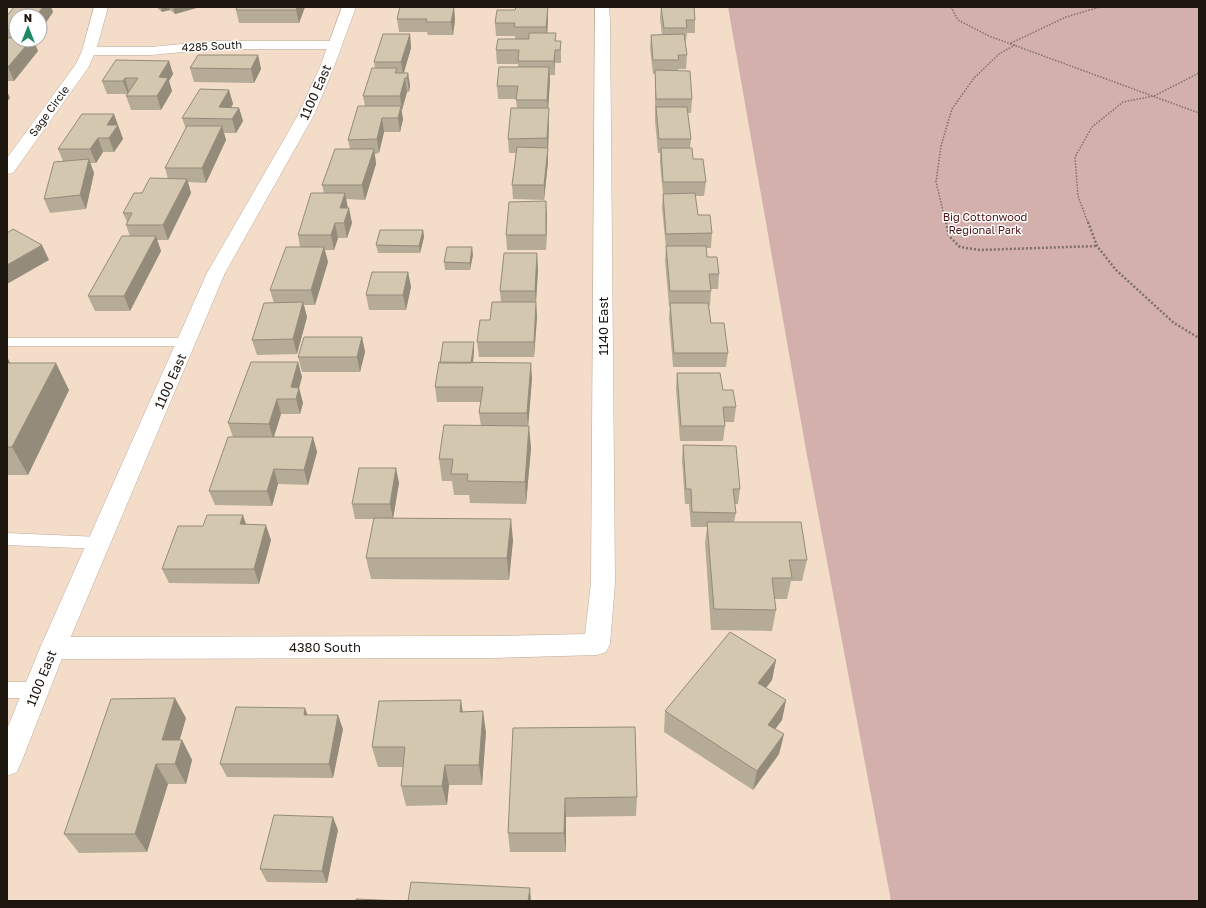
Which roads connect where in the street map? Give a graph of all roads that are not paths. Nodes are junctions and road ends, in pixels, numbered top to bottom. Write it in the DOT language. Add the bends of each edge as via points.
graph roads {
  1 [pos="101,7"];
  2 [pos="349,7"];
  3 [pos="602,7"];
  4 [pos="335,45"];
  5 [pos="89,51"];
  6 [pos="7,169"];
  7 [pos="7,342"];
  8 [pos="187,342"];
  9 [pos="7,539"];
  10 [pos="99,543"];
  11 [pos="597,644"];
  12 [pos="53,648"];
  13 [pos="7,690"];
  14 [pos="37,690"];
  15 [pos="7,763"];
  1 -- 5 [label="street, Sage Circle"];
  2 -- 4 [label="street, 1100 East"];
  3 -- 11 [label="street, 1140 East" via="603,583"];
  4 -- 5 [label="street, 4285 South" via="214,45 151,51"];
  4 -- 8 [label="street, 1100 East" via="306,115 220,266"];
  5 -- 6 [label="street, Sage Circle" via="82,65"];
  7 -- 8 [label="lane"];
  8 -- 10 [label="street, 1100 East"];
  9 -- 10 [label="lane"];
  10 -- 12 [label="street, 1100 East"];
  11 -- 12 [label="street, 4380 South" via="493,647"];
  12 -- 14 [label="street, 1100 East"];
  13 -- 14 [label="lane"];
  14 -- 15 [label="street, 1100 East"];
}
